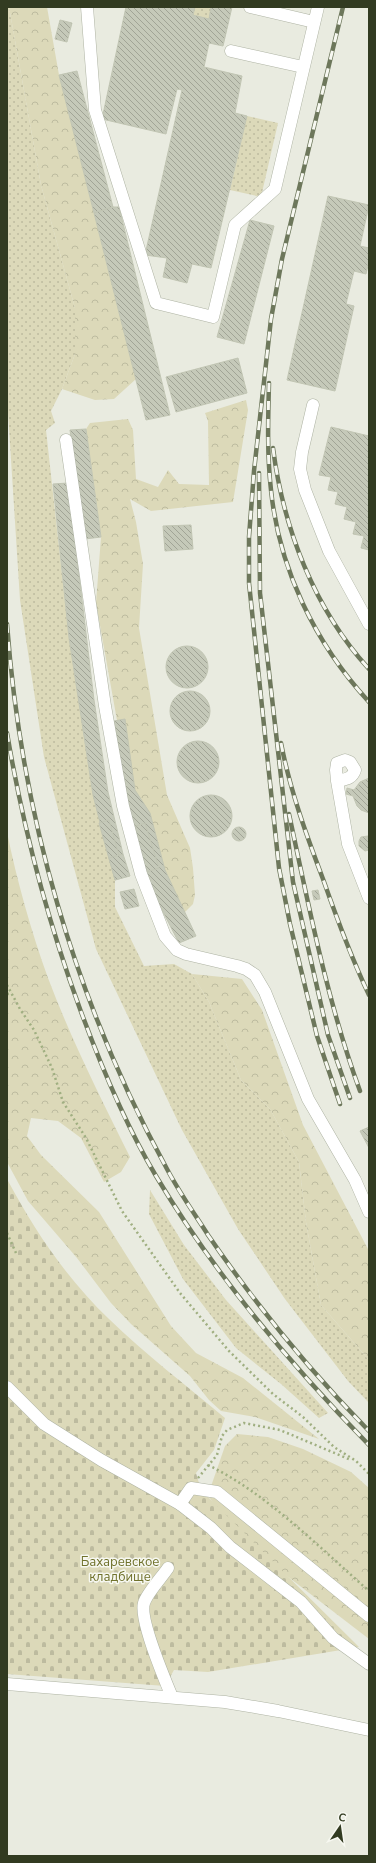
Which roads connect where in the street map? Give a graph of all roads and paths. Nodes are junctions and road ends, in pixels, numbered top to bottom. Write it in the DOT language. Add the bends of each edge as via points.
graph roads {
  1 [pos="87,7"];
  2 [pos="250,7"];
  3 [pos="318,7"];
  4 [pos="314,22"];
  5 [pos="231,51"];
  6 [pos="304,67"];
  7 [pos="313,404"];
  8 [pos="66,440"];
  9 [pos="369,624"];
  10 [pos="337,781"];
  11 [pos="369,898"];
  12 [pos="7,985"];
  13 [pos="12,993"];
  14 [pos="7,994"];
  15 [pos="369,1212"];
  16 [pos="7,1233"];
  17 [pos="16,1252"];
  18 [pos="8,1394"];
  19 [pos="356,1462"];
  20 [pos="208,1465"];
  21 [pos="369,1474"];
  22 [pos="191,1488"];
  23 [pos="180,1504"];
  24 [pos="168,1568"];
  25 [pos="369,1591"];
  26 [pos="369,1616"];
  27 [pos="369,1664"];
  28 [pos="7,1684"];
  29 [pos="172,1697"];
  30 [pos="369,1730"];
  1 -- 6 [label="lane" via="94,110 156,303 212,317 235,225 275,189"];
  2 -- 4 [label="lane"];
  3 -- 4 [label="lane"];
  4 -- 6 [label="lane"];
  5 -- 6 [label="lane"];
  7 -- 9 [label="lane" via="300,469 305,490 329,551"];
  8 -- 15 [label="lane" via="104,706 123,806 141,874 162,929 171,944 186,954 237,966 255,975 265,992 308,1099 355,1180"];
  10 -- 11 [label="lane" via="348,844"];
  12 -- 13 [label="path"];
  13 -- 14 [label="path"];
  13 -- 19 [label="path" via="52,1068 63,1102 86,1138 122,1211 180,1293 229,1351 273,1394"];
  16 -- 17 [label="path"];
  18 -- 23 [label="lane" via="44,1424 101,1460"];
  19 -- 20 [label="path" via="280,1430 244,1423 227,1430 222,1436 218,1455"];
  19 -- 21 [label="path"];
  20 -- 22 [label="path"];
  20 -- 25 [label="path" via="239,1482 278,1512"];
  22 -- 23 [label="lane"];
  22 -- 26 [label="lane" via="217,1492"];
  23 -- 27 [label="lane" via="301,1602 333,1638"];
  24 -- 29 [label="lane" via="144,1603 143,1613"];
  28 -- 29 [label="lane"];
  29 -- 30 [label="lane" via="278,1710"];
}
